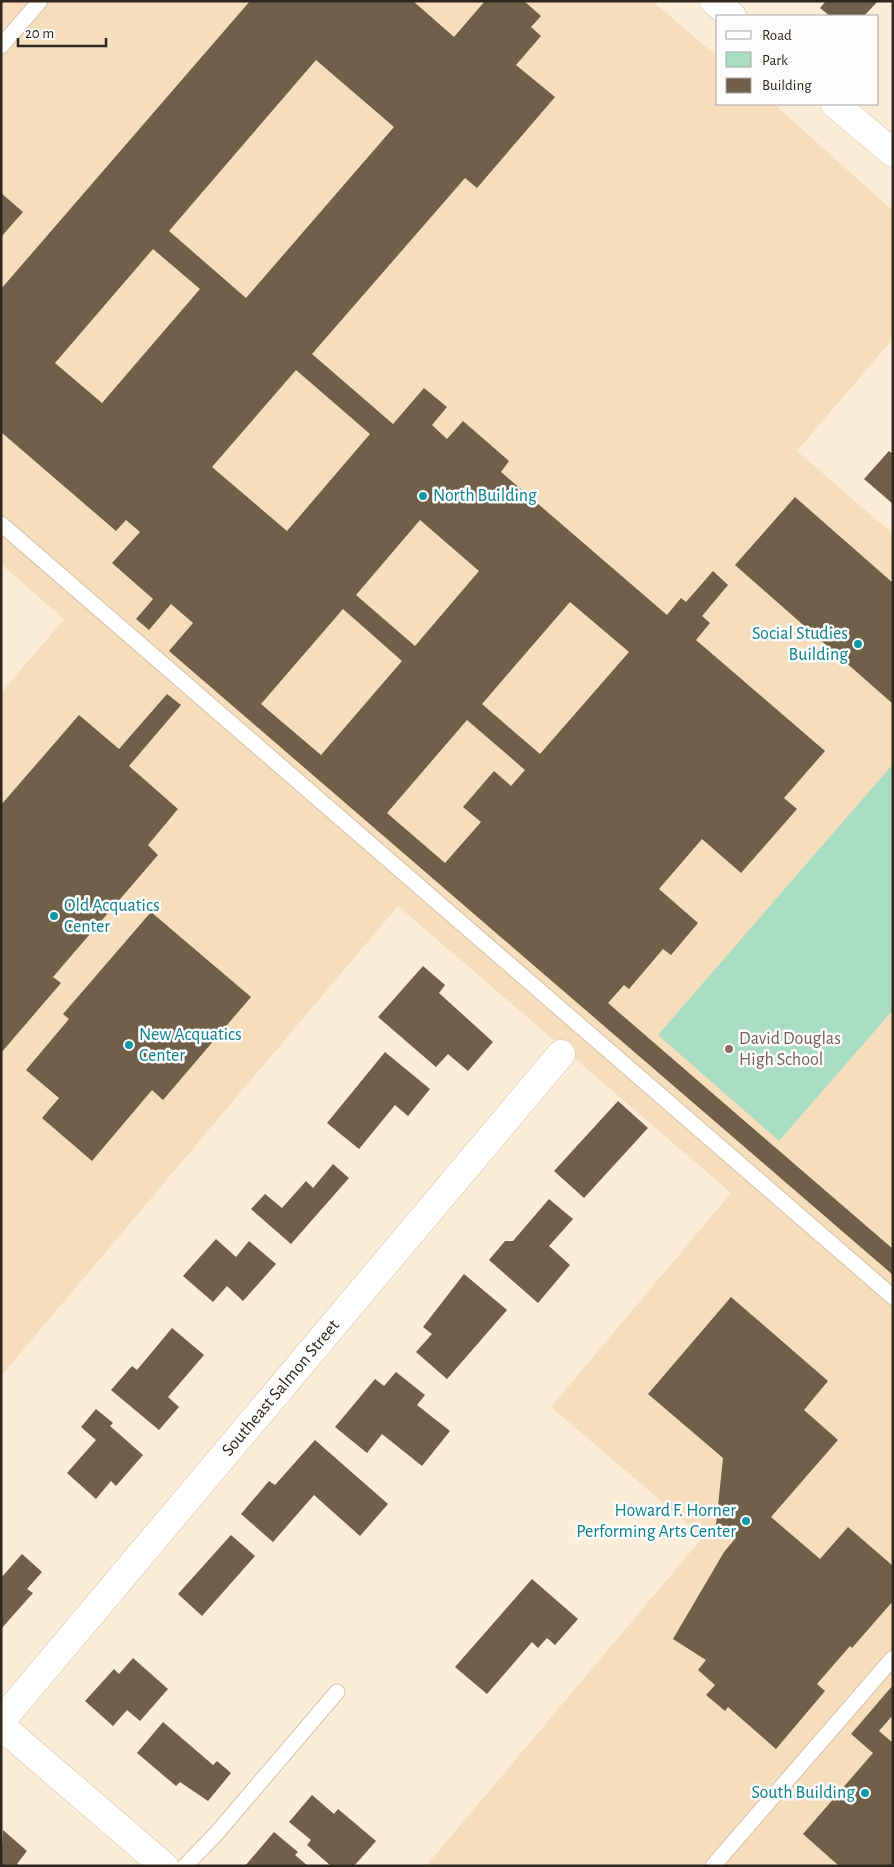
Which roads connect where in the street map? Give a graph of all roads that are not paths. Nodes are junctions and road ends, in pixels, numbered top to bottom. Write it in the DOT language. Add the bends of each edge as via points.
graph roads {
  1 [pos="40,1"];
  2 [pos="714,1"];
  3 [pos="731,15"];
  4 [pos="1,46"];
  5 [pos="836,105"];
  6 [pos="893,153"];
  7 [pos="1,524"];
  8 [pos="561,1054"];
  9 [pos="893,1297"];
  10 [pos="893,1658"];
  11 [pos="337,1692"];
  12 [pos="1,1721"];
  13 [pos="1,1726"];
  14 [pos="164,1866"];
  15 [pos="185,1866"];
  16 [pos="713,1866"];
  1 -- 4 [label="lane"];
  2 -- 3 [label="street"];
  5 -- 6 [label="street"];
  7 -- 9 [label="lane"];
  8 -- 12 [label="street, Southeast Salmon Street"];
  10 -- 16 [label="lane"];
  11 -- 15 [label="lane"];
  13 -- 14 [label="street"];
}
